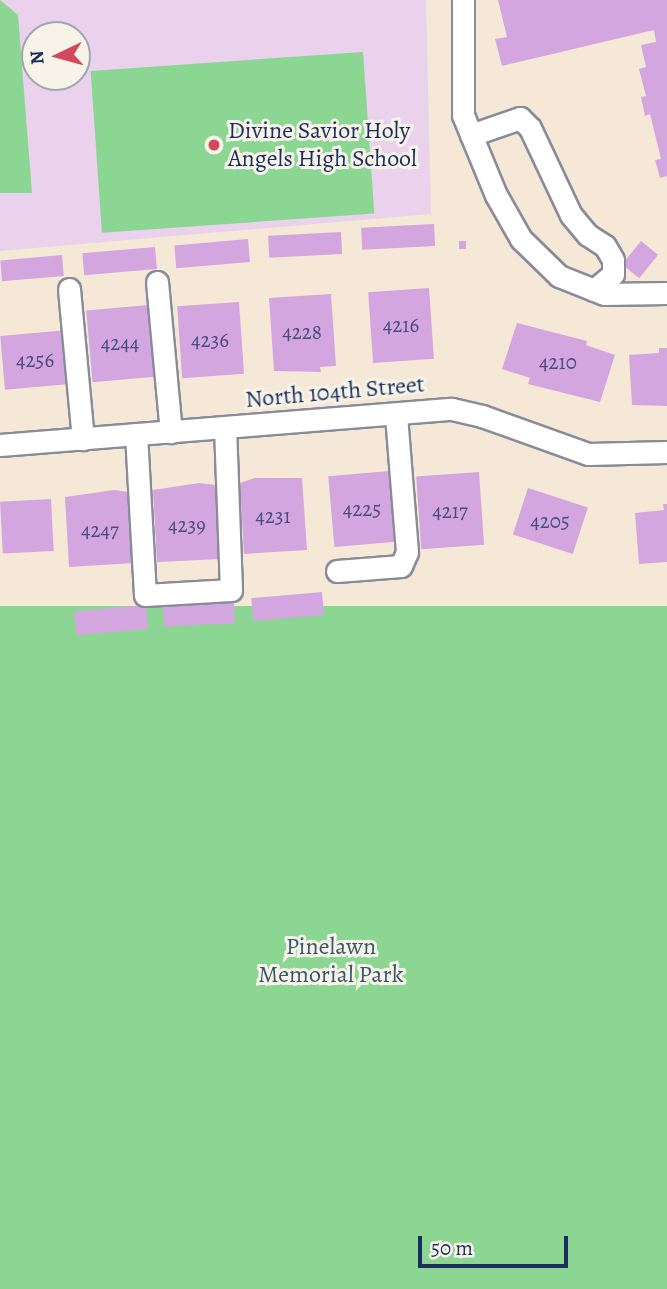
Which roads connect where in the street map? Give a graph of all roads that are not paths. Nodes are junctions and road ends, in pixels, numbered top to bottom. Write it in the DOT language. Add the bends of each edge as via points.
graph roads {
  1 [pos="463,0"];
  2 [pos="471,135"];
  3 [pos="157,282"];
  4 [pos="69,289"];
  5 [pos="594,290"];
  6 [pos="667,293"];
  7 [pos="396,414"];
  8 [pos="225,427"];
  9 [pos="171,432"];
  10 [pos="136,434"];
  11 [pos="83,439"];
  12 [pos="0,445"];
  13 [pos="667,452"];
  14 [pos="337,571"];
  1 -- 2 [label="street" via="463,115"];
  2 -- 5 [label="street" via="521,239 559,276"];
  2 -- 5 [label="street" via="520,118 530,128 571,215 605,246 612,260 613,274"];
  3 -- 9 [label="street"];
  4 -- 11 [label="street"];
  5 -- 6 [label="street" via="640,296"];
  7 -- 8 [label="street, North 104th Street"];
  7 -- 13 [label="street, North 104th Street" via="452,410 482,416 588,454"];
  7 -- 14 [label="street" via="407,552 401,566"];
  8 -- 9 [label="street, North 104th Street"];
  8 -- 10 [label="street" via="231,590 145,595"];
  9 -- 10 [label="street, North 104th Street"];
  10 -- 11 [label="street, North 104th Street"];
  11 -- 12 [label="street, North 104th Street"];
}
